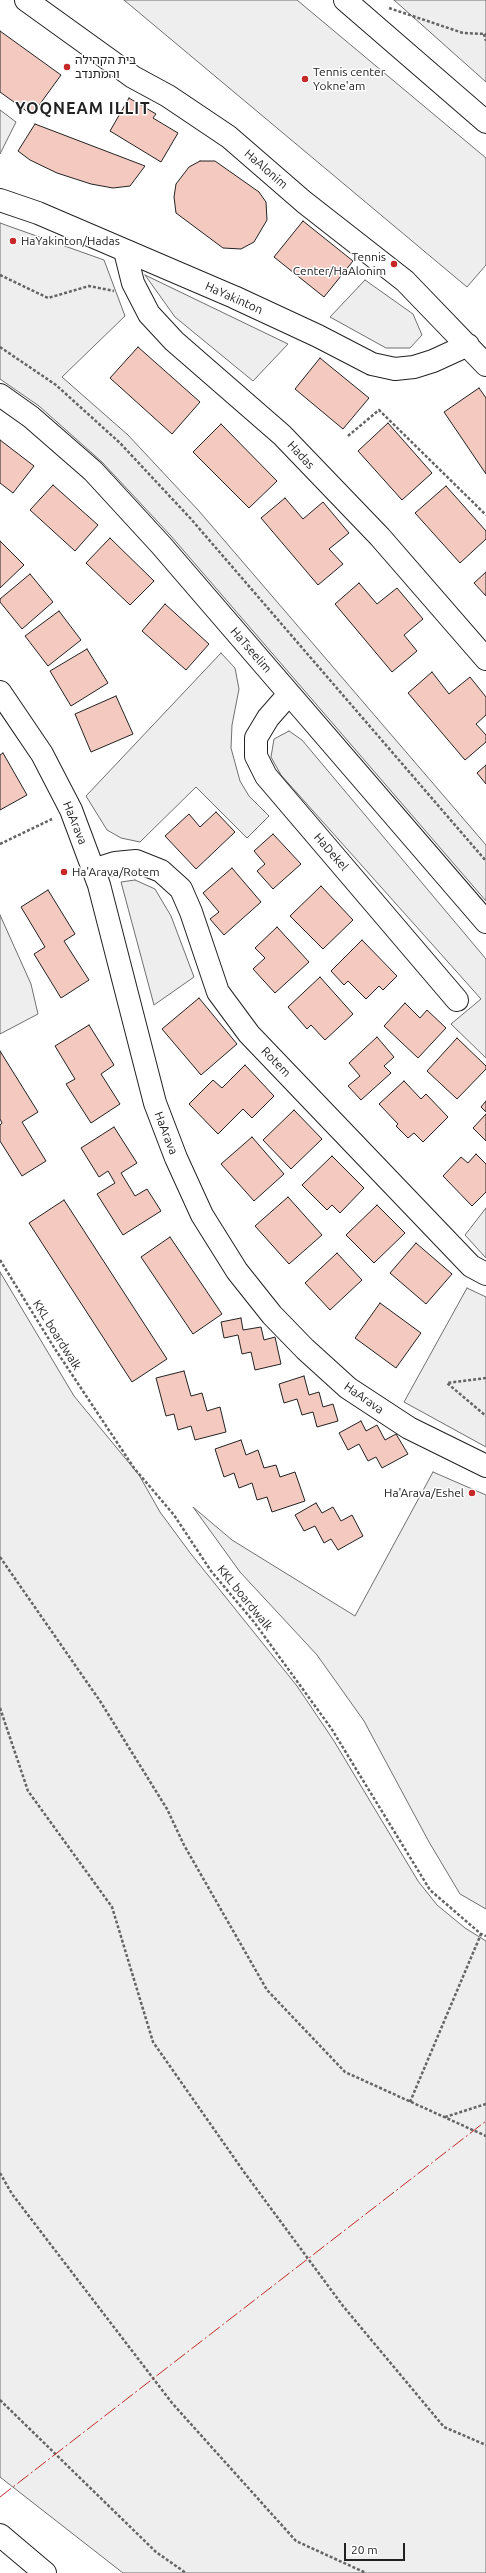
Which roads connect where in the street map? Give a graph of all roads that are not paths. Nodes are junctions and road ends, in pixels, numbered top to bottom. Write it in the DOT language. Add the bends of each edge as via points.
graph roads {
  1 [pos="26,0"];
  2 [pos="346,0"];
  3 [pos="486,122"];
  4 [pos="0,200"];
  5 [pos="125,251"];
  6 [pos="468,345"];
  7 [pos="486,365"];
  8 [pos="0,396"];
  9 [pos="486,659"];
  10 [pos="0,692"];
  11 [pos="289,694"];
  12 [pos="93,870"];
  13 [pos="486,922"];
  14 [pos="457,1000"];
  15 [pos="486,1274"];
  16 [pos="486,1466"];
  17 [pos="0,2535"];
  18 [pos="45,2573"];
  1 -- 6 [label="main road, HaAlonim" via="133,77 168,96 229,137 304,202 405,281"];
  2 -- 3 [label="main road"];
  4 -- 5 [label="main road, HaYakinton" via="38,213"];
  5 -- 6 [label="main road, HaYakinton" via="318,336 372,364 395,369 414,367"];
  5 -- 9 [label="main road, Hadas" via="133,283 149,314 174,341 282,435 380,537"];
  6 -- 7 [label="main road, HaAlonim"];
  8 -- 11 [label="main road, HaTseelim" via="31,417 92,471 161,545"];
  10 -- 12 [label="main road, HaArava" via="42,754 71,810"];
  11 -- 13 [label="main road, HaTseelim"];
  11 -- 14 [label="main road, HaDekel" via="268,718 256,738 256,756 266,776"];
  12 -- 15 [label="main road, Rotem" via="136,860 161,871 181,889 218,992 249,1034 471,1266"];
  12 -- 16 [label="main road, HaArava" via="155,1103 202,1215 237,1271 278,1321 348,1388 409,1428"];
  17 -- 18 [label="main road"];
}
